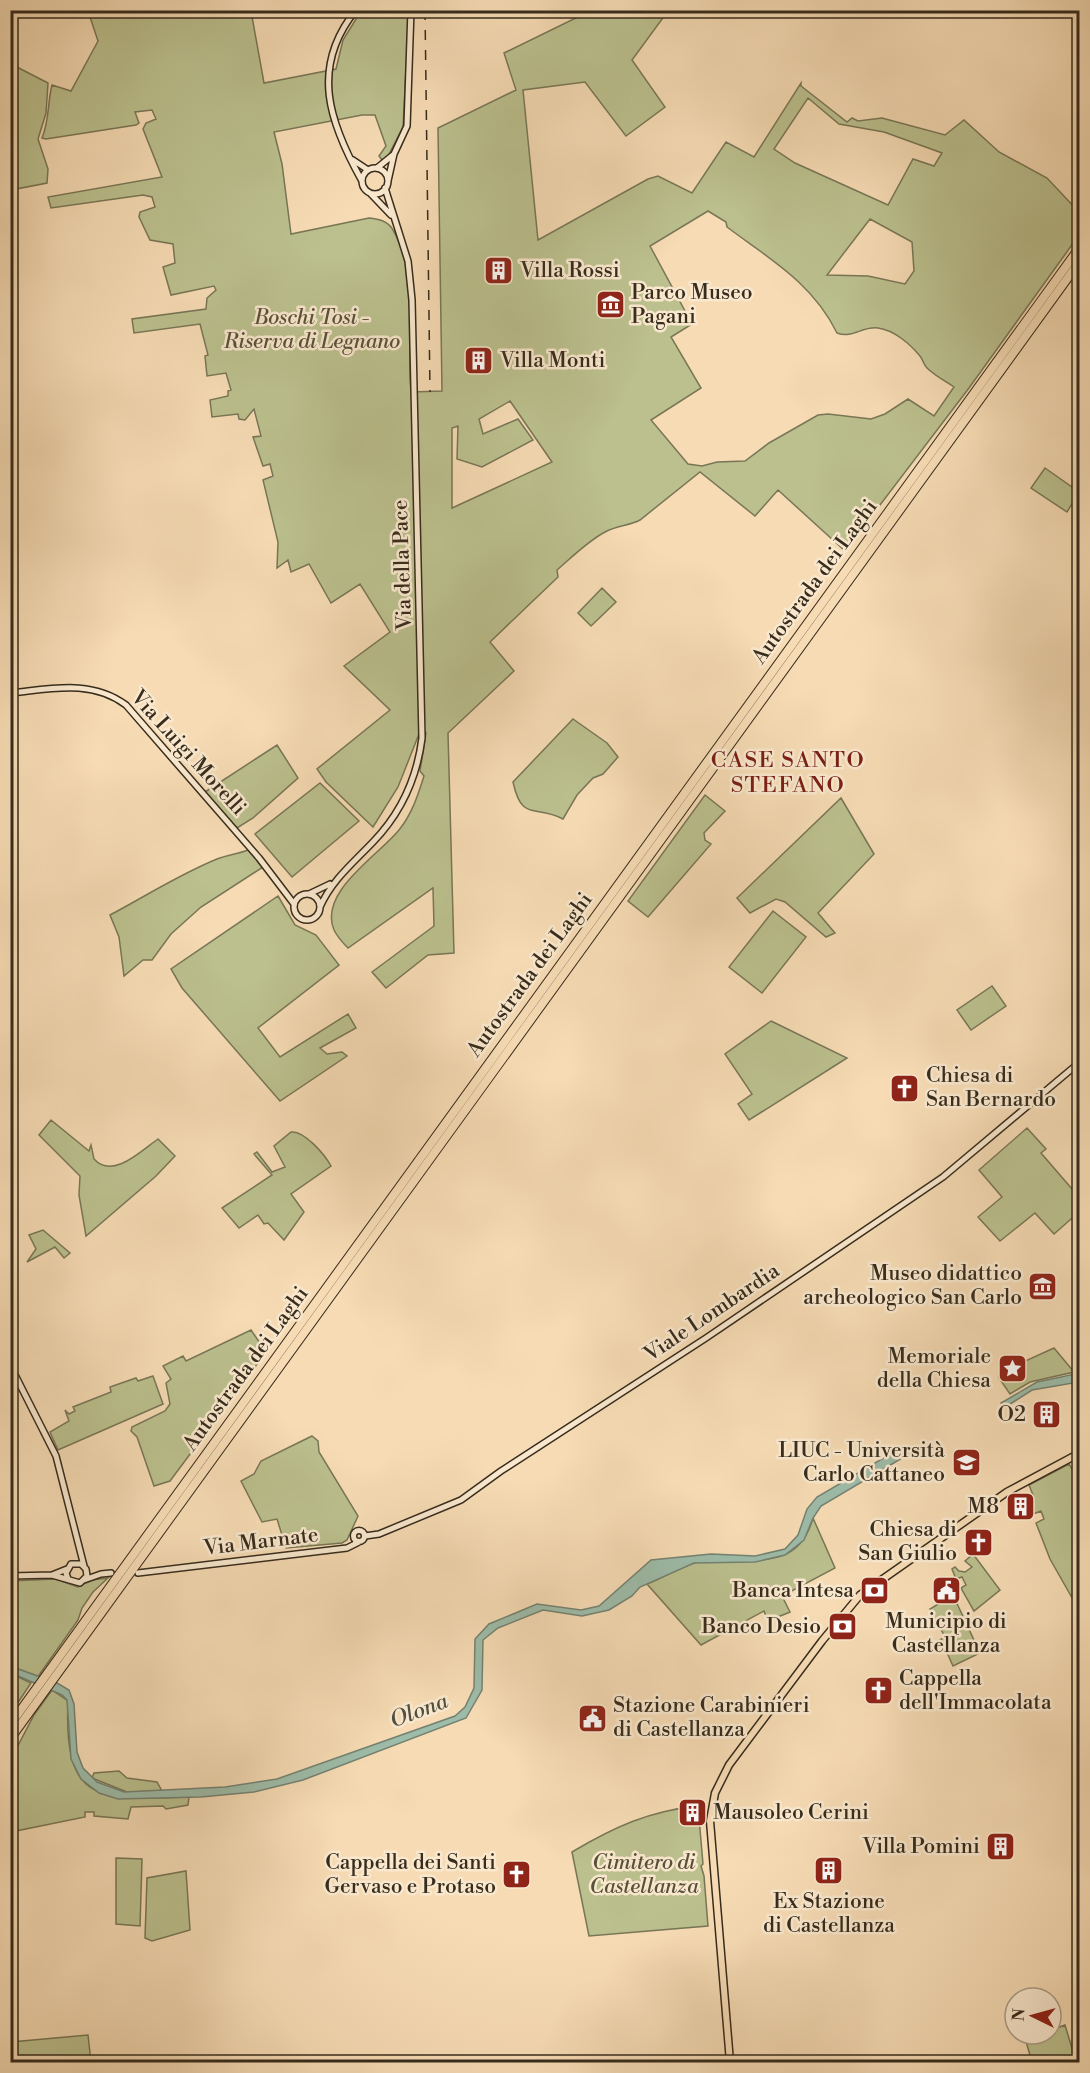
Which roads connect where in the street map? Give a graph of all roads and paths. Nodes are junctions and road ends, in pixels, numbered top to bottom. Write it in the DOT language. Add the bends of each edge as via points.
graph roads {
  1 [pos="356,10"];
  2 [pos="411,10"];
  3 [pos="394,154"];
  4 [pos="352,159"];
  5 [pos="376,168"];
  6 [pos="368,170"];
  7 [pos="362,181"];
  8 [pos="388,181"];
  9 [pos="385,188"];
  10 [pos="369,192"];
  11 [pos="394,218"];
  12 [pos="1080,247"];
  13 [pos="1080,261"];
  14 [pos="10,693"];
  15 [pos="332,883"];
  16 [pos="283,887"];
  17 [pos="309,894"];
  18 [pos="299,897"];
  19 [pos="294,904"];
  20 [pos="320,907"];
  21 [pos="1080,1062"];
  22 [pos="10,1365"];
  23 [pos="530,1453"];
  24 [pos="1080,1453"];
  25 [pos="365,1536"];
  26 [pos="359,1542"];
  27 [pos="78,1546"];
  28 [pos="75,1563"];
  29 [pos="84,1566"];
  30 [pos="67,1569"];
  31 [pos="138,1572"];
  32 [pos="111,1573"];
  33 [pos="101,1574"];
  34 [pos="51,1575"];
  35 [pos="10,1576"];
  36 [pos="68,1579"];
  37 [pos="84,1580"];
  38 [pos="39,1692"];
  39 [pos="10,1725"];
  40 [pos="10,1739"];
  41 [pos="730,2062"];
  1 -- 4 [label="street" via="339,38 329,69 328,89 331,115"];
  2 -- 3 [label="street" via="407,126"];
  3 -- 5 [label="street"];
  3 -- 8 [label="street"];
  4 -- 6 [label="street"];
  4 -- 7 [label="street"];
  5 -- 6 [label="street"];
  5 -- 8 [label="street" via="383,171"];
  6 -- 7 [label="street"];
  7 -- 10 [label="street"];
  8 -- 9 [label="street"];
  9 -- 10 [label="street" via="379,193"];
  9 -- 11 [label="street, Via della Pace"];
  10 -- 11 [label="street, Via della Pace"];
  11 -- 15 [label="street, Via della Pace" via="408,261 412,300 422,738 412,780 395,816"];
  12 -- 38 [label="highway, Autostrada dei Laghi" via="52,1668"];
  13 -- 38 [label="highway, Autostrada dei Laghi" via="63,1668"];
  14 -- 16 [label="street, Via Luigi Morelli" via="80,687 100,690 118,699 134,712"];
  15 -- 17 [label="street, Via della Pace"];
  15 -- 20 [label="street, Via della Pace"];
  16 -- 18 [label="street"];
  16 -- 19 [label="street"];
  17 -- 18 [label="street"];
  17 -- 20 [label="street"];
  18 -- 19 [label="street"];
  19 -- 20 [label="street" via="297,916 304,921 316,917"];
  21 -- 23 [label="street, Viale Lombardia" via="943,1177"];
  22 -- 27 [label="street" via="56,1456"];
  23 -- 25 [label="street, Via Marnate" via="461,1500 379,1534"];
  24 -- 41 [label="main road" via="1007,1492 860,1595 724,1773 710,1813"];
  25 -- 26 [label="street, Via Marnate"];
  25 -- 26 [label="street, Via Marnate" via="362,1531 356,1532 354,1537"];
  26 -- 31 [label="street, Via Marnate" via="347,1548"];
  27 -- 28 [label="street"];
  27 -- 29 [label="street"];
  28 -- 29 [label="street"];
  28 -- 30 [label="street"];
  29 -- 33 [label="street"];
  29 -- 37 [label="street"];
  30 -- 34 [label="street"];
  30 -- 36 [label="street"];
  32 -- 33 [label="street"];
  33 -- 37 [label="street"];
  34 -- 35 [label="street"];
  34 -- 36 [label="street"];
  36 -- 37 [label="street" via="76,1584"];
  38 -- 39 [label="highway, Autostrada dei Laghi"];
  38 -- 40 [label="highway, Autostrada dei Laghi"];
}
